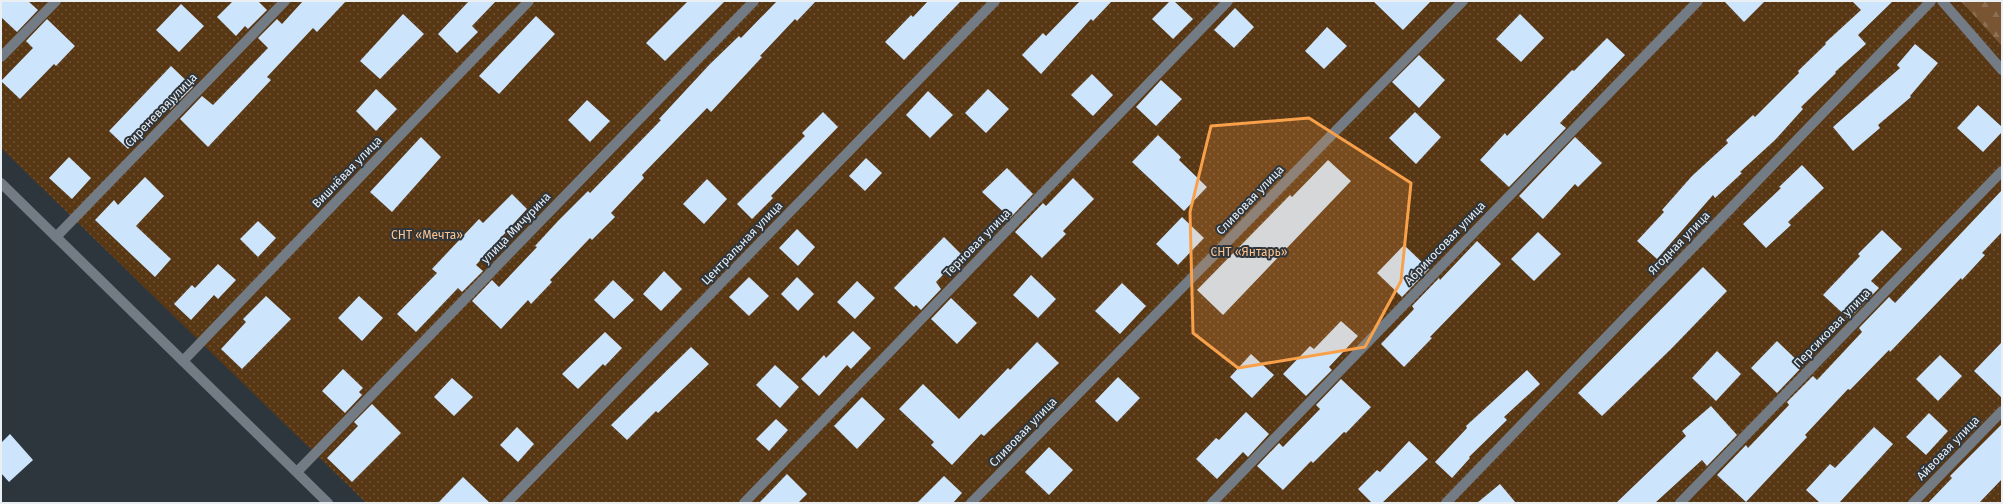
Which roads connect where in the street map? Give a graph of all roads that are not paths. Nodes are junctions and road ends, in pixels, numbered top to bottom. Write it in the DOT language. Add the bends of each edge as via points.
graph roads {
  1 [pos="56,1"];
  2 [pos="285,1"];
  3 [pos="529,1"];
  4 [pos="754,1"];
  5 [pos="995,1"];
  6 [pos="1228,1"];
  7 [pos="1463,1"];
  8 [pos="1698,1"];
  9 [pos="1931,1"];
  10 [pos="1942,1"];
  11 [pos="1,58"];
  12 [pos="2002,70"];
  13 [pos="2002,171"];
  14 [pos="1,183"];
  15 [pos="56,237"];
  16 [pos="183,361"];
  17 [pos="2002,411"];
  18 [pos="297,472"];
  19 [pos="328,503"];
  20 [pos="507,503"];
  21 [pos="744,503"];
  22 [pos="971,503"];
  23 [pos="1212,503"];
  24 [pos="1446,503"];
  25 [pos="1680,503"];
  26 [pos="1913,503"];
  1 -- 11 [label="street"];
  2 -- 15 [label="street, Сиреневая улица"];
  3 -- 16 [label="street, Вишнёвая улица"];
  4 -- 18 [label="street, улица Мичурина"];
  5 -- 20 [label="street, Центральная улица"];
  6 -- 21 [label="street, Терновая улица"];
  7 -- 22 [label="street, Сливовая улица"];
  8 -- 23 [label="street, Абрикосовая улица"];
  9 -- 24 [label="street, Ягодная улица"];
  10 -- 12 [label="street"];
  13 -- 25 [label="street, Персиковая улица"];
  14 -- 15 [label="street"];
  15 -- 16 [label="street"];
  16 -- 18 [label="street"];
  17 -- 26 [label="street, Айвовая улица"];
  18 -- 19 [label="street"];
}
